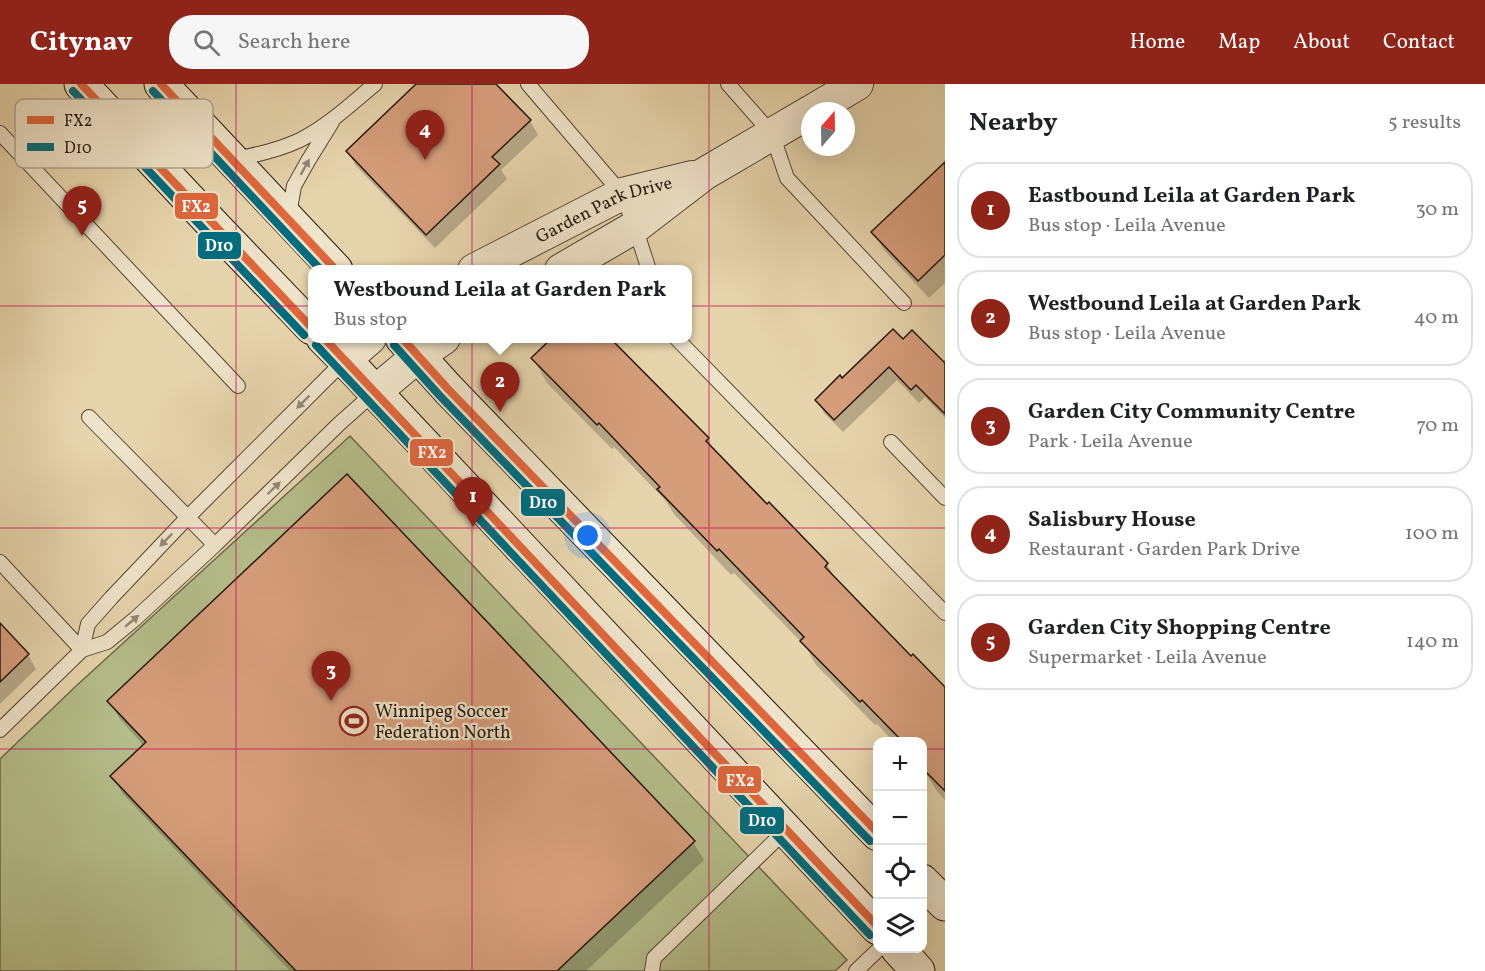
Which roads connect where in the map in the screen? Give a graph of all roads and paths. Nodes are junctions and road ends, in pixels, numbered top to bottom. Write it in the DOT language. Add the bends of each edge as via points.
graph roads {
  1 [pos="81,84"];
  2 [pos="161,84"];
  3 [pos="375,84"];
  4 [pos="528,84"];
  5 [pos="728,84"];
  6 [pos="857,84"];
  7 [pos="95,99"];
  8 [pos="175,99"];
  9 [pos="826,102"];
  10 [pos="335,117"];
  11 [pos="801,117"];
  12 [pos="0,134"];
  13 [pos="772,134"];
  14 [pos="213,139"];
  15 [pos="15,150"];
  16 [pos="232,159"];
  17 [pos="32,168"];
  18 [pos="160,168"];
  19 [pos="704,174"];
  20 [pos="622,194"];
  21 [pos="291,222"];
  22 [pos="636,227"];
  23 [pos="331,265"];
  24 [pos="484,265"];
  25 [pos="570,265"];
  26 [pos="647,265"];
  27 [pos="904,303"];
  28 [pos="308,324"];
  29 [pos="356,343"];
  30 [pos="427,343"];
  31 [pos="680,343"];
  32 [pos="410,347"];
  33 [pos="334,349"];
  34 [pos="238,386"];
  35 [pos="375,392"];
  36 [pos="89,417"];
  37 [pos="891,442"];
  38 [pos="945,498"];
  39 [pos="187,518"];
  40 [pos="215,545"];
  41 [pos="0,562"];
  42 [pos="945,613"];
  43 [pos="82,650"];
  44 [pos="0,730"];
  45 [pos="873,829"];
  46 [pos="786,830"];
  47 [pos="927,886"];
  48 [pos="945,904"];
  49 [pos="873,923"];
  50 [pos="875,953"];
  51 [pos="902,953"];
  52 [pos="652,971"];
  53 [pos="856,971"];
  54 [pos="918,971"];
  1 -- 7 [label="main road"];
  2 -- 8 [label="main road"];
  3 -- 10 [label="lane"];
  4 -- 20 [label="lane"];
  5 -- 13 [label="lane"];
  6 -- 9 [label="street, Garden Park Drive"];
  10 -- 16 [label="lane" via="301,140 268,153"];
  21 -- 10 [label="lane, one-way" via="294,186"];
  11 -- 13 [label="street, Garden Park Drive"];
  12 -- 15 [label="lane"];
  13 -- 19 [label="street, Garden Park Drive"];
  13 -- 27 [label="lane" via="787,178"];
  14 -- 16 [label="main road"];
  16 -- 21 [label="main road"];
  17 -- 34 [label="lane"];
  18 -- 28 [label="main road"];
  19 -- 20 [label="street, Garden Park Drive"];
  19 -- 22 [label="street, Garden Park Drive"];
  20 -- 22 [label="lane"];
  20 -- 24 [label="street, Garden Park Drive"];
  21 -- 23 [label="main road"];
  22 -- 25 [label="street, Garden Park Drive"];
  22 -- 26 [label="lane"];
  29 -- 33 [label="street"];
  30 -- 32 [label="street"];
  31 -- 42 [label="lane"];
  32 -- 35 [label="street"];
  32 -- 45 [label="main road"];
  33 -- 35 [label="main road"];
  33 -- 39 [label="lane, one-way"];
  40 -- 35 [label="lane, one-way"];
  35 -- 46 [label="main road"];
  36 -- 39 [label="lane"];
  37 -- 38 [label="lane"];
  39 -- 40 [label="lane"];
  39 -- 43 [label="lane, one-way" via="88,624"];
  43 -- 40 [label="lane, one-way" via="107,642"];
  41 -- 43 [label="lane"];
  43 -- 44 [label="lane"];
  46 -- 49 [label="main road"];
  46 -- 52 [label="lane" via="654,958"];
  47 -- 48 [label="main road"];
  50 -- 53 [label="lane"];
  51 -- 54 [label="main road"];
}
